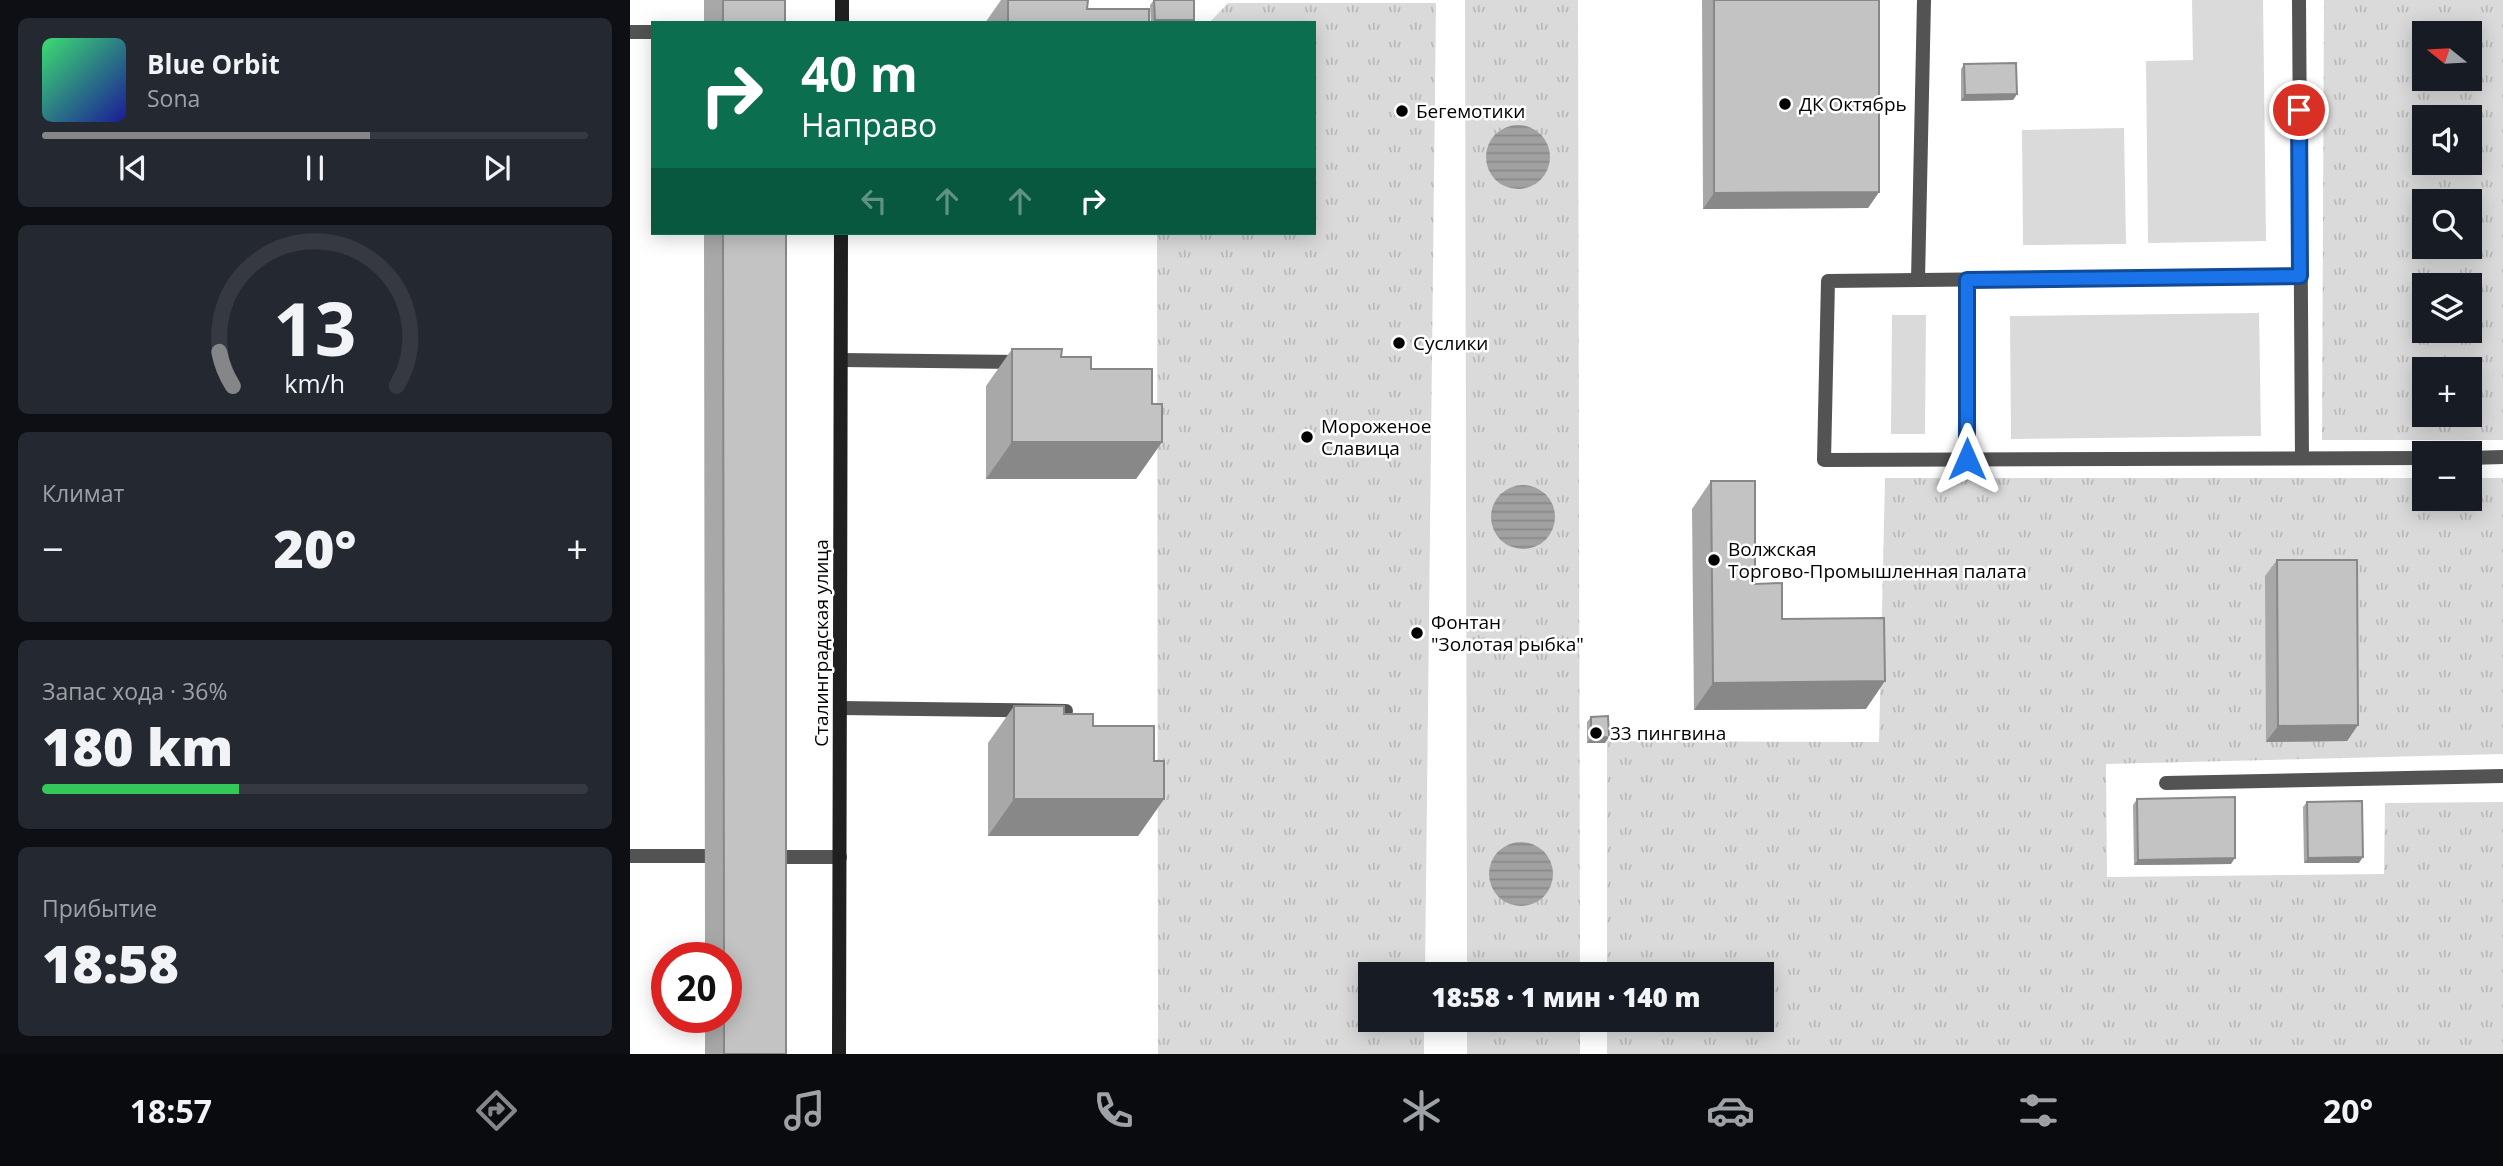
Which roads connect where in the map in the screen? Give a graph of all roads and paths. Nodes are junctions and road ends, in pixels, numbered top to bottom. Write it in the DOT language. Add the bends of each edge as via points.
graph roads {
  1 [pos="842,0"];
  2 [pos="1924,0"];
  3 [pos="2299,0"];
  4 [pos="842,21"];
  5 [pos="630,32"];
  6 [pos="651,32"];
  7 [pos="841,235"];
  8 [pos="2300,276"];
  9 [pos="1918,280"];
  10 [pos="1967,280"];
  11 [pos="841,360"];
  12 [pos="1037,362"];
  13 [pos="2503,457"];
  14 [pos="2302,458"];
  15 [pos="2412,458"];
  16 [pos="2482,458"];
  17 [pos="1967,459"];
  18 [pos="841,708"];
  19 [pos="1066,711"];
  20 [pos="2503,776"];
  21 [pos="2166,783"];
  22 [pos="630,856"];
  23 [pos="705,856"];
  24 [pos="767,857"];
  25 [pos="840,857"];
  26 [pos="839,1054"];
  1 -- 4 [label="street"];
  2 -- 9 [label="lane"];
  3 -- 8 [label="lane"];
  5 -- 6 [label="lane"];
  7 -- 11 [label="street, Сталинградская улица"];
  8 -- 10 [label="lane"];
  8 -- 14 [label="lane"];
  9 -- 10 [label="lane"];
  9 -- 17 [label="lane" via="1828,281 1825,460"];
  10 -- 17 [label="lane"];
  11 -- 12 [label="lane"];
  11 -- 18 [label="street, Сталинградская улица"];
  13 -- 16 [label="lane"];
  14 -- 15 [label="lane"];
  14 -- 17 [label="lane"];
  18 -- 19 [label="lane"];
  18 -- 25 [label="street, Сталинградская улица"];
  20 -- 21 [label="lane"];
  22 -- 23 [label="lane"];
  24 -- 25 [label="lane"];
  25 -- 26 [label="street, Сталинградская улица"];
}
